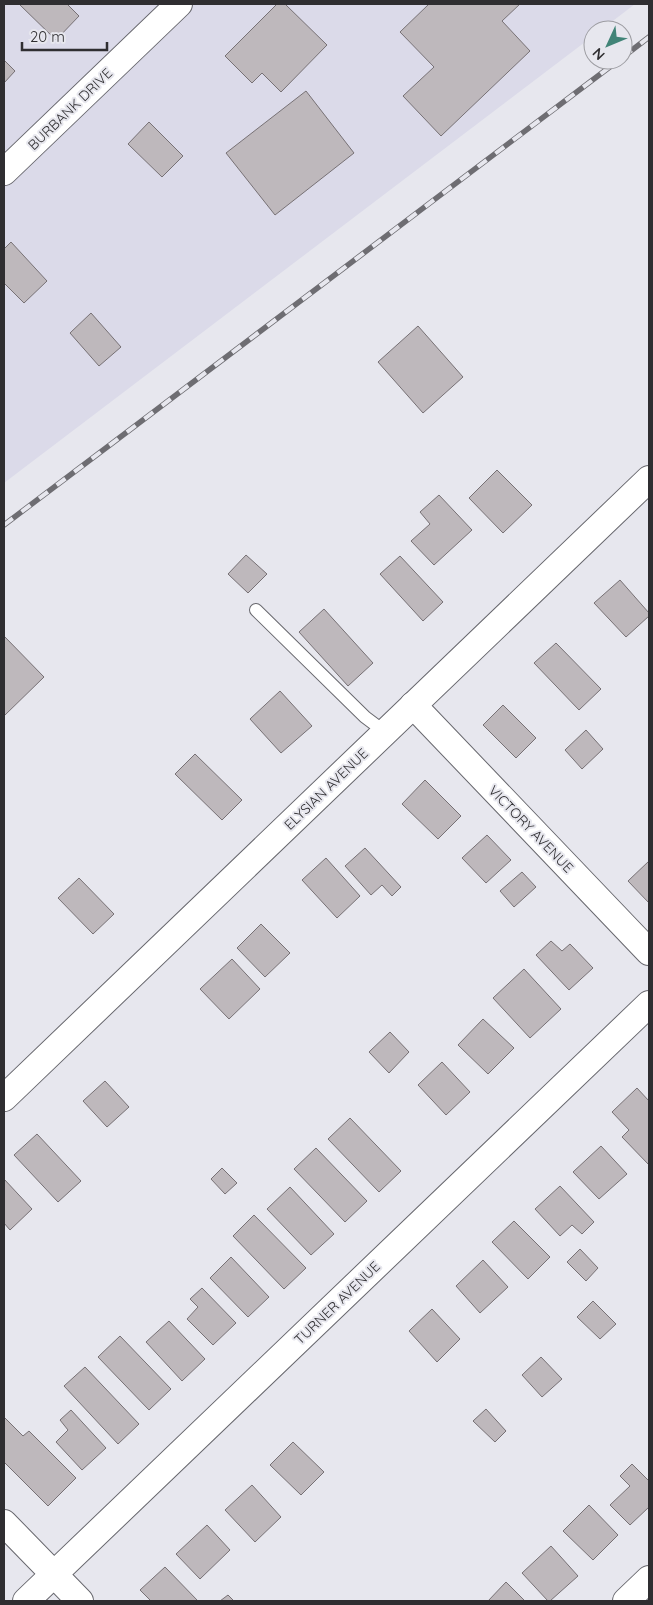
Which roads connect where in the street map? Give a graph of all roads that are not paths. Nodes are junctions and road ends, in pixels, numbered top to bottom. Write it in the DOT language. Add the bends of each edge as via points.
graph roads {
  1 [pos="179,4"];
  2 [pos="4,172"];
  3 [pos="649,479"];
  4 [pos="256,610"];
  5 [pos="413,705"];
  6 [pos="385,732"];
  7 [pos="649,952"];
  8 [pos="649,1004"];
  9 [pos="4,1098"];
  10 [pos="4,1523"];
  11 [pos="54,1574"];
  12 [pos="649,1580"];
  13 [pos="26,1601"];
  14 [pos="80,1601"];
  15 [pos="626,1601"];
  1 -- 2 [label="street, BURBANK DRIVE"];
  3 -- 5 [label="street, ELYSIAN AVENUE"];
  4 -- 6 [label="lane"];
  5 -- 6 [label="street, ELYSIAN AVENUE"];
  5 -- 7 [label="street, VICTORY AVENUE"];
  6 -- 9 [label="street, ELYSIAN AVENUE"];
  8 -- 11 [label="street, TURNER AVENUE"];
  10 -- 11 [label="street"];
  11 -- 13 [label="street, TURNER AVENUE"];
  11 -- 14 [label="street"];
  12 -- 15 [label="street"];
}
